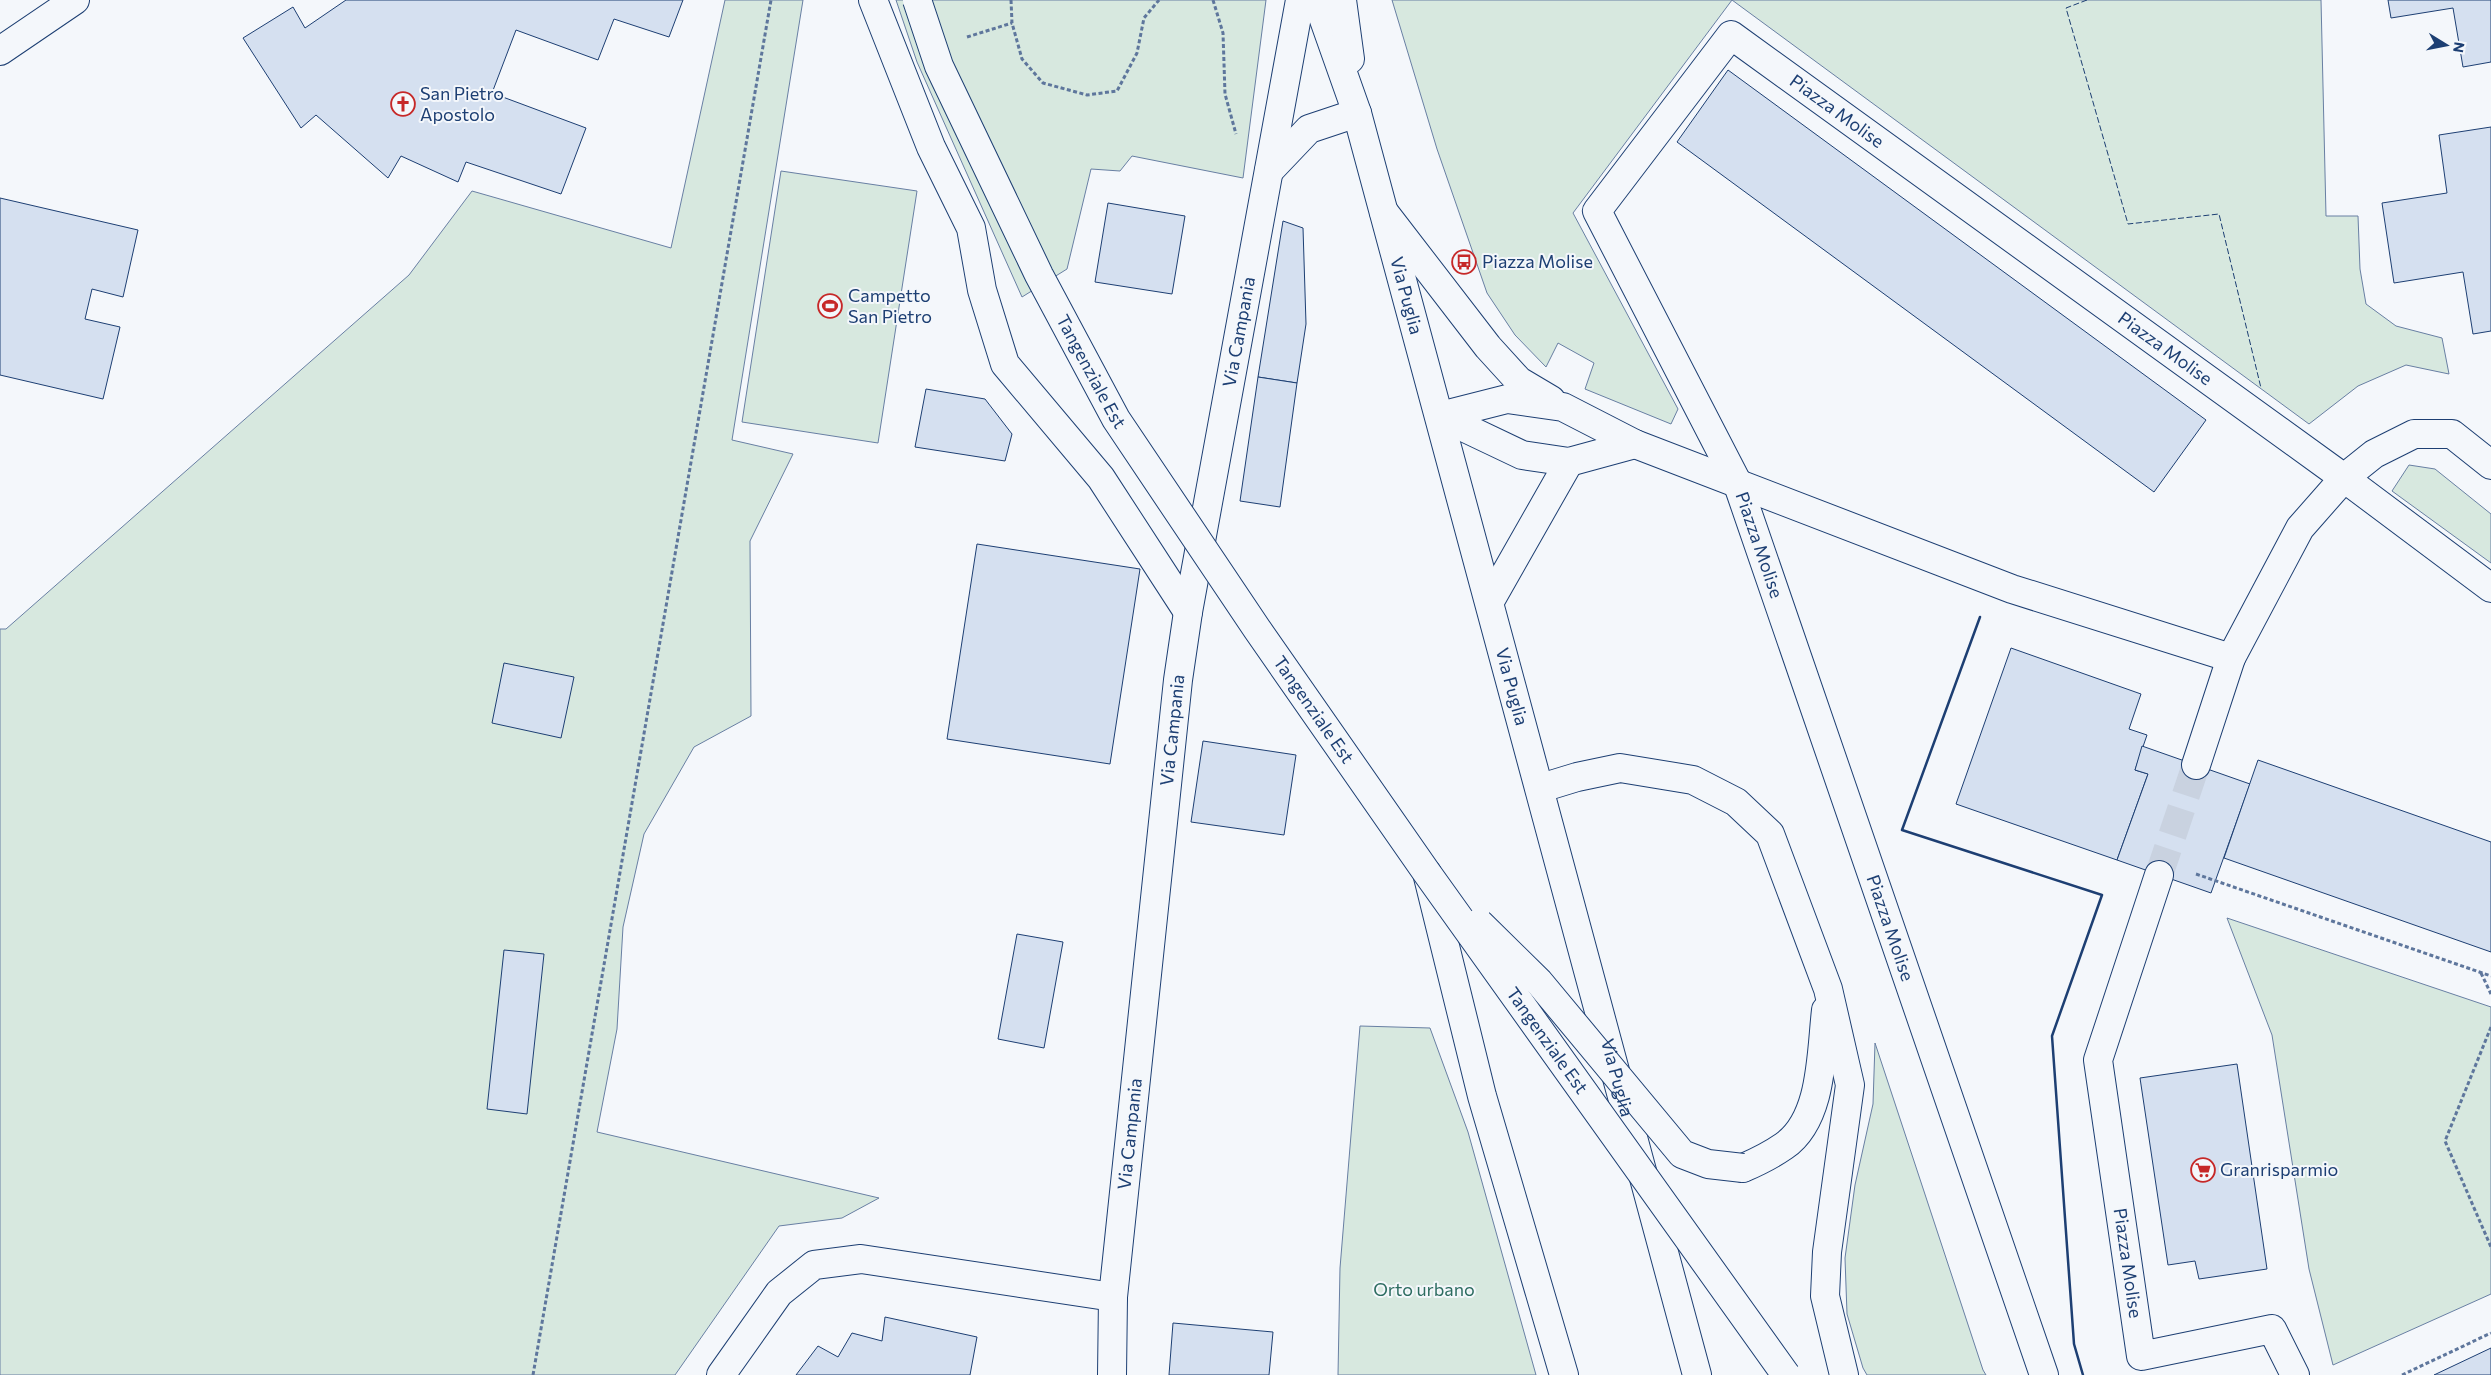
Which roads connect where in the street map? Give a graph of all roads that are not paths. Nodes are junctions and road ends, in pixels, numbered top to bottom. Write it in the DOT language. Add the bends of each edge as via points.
graph roads {
  1 [pos="75,0"];
  2 [pos="873,0"];
  3 [pos="917,0"];
  4 [pos="1300,0"];
  5 [pos="1317,0"];
  6 [pos="1342,0"];
  7 [pos="0,51"];
  8 [pos="1357,113"];
  9 [pos="1269,171"];
  10 [pos="1384,212"];
  11 [pos="1563,407"];
  12 [pos="1440,416"];
  13 [pos="1635,444"];
  14 [pos="1569,462"];
  15 [pos="2491,465"];
  16 [pos="2344,478"];
  17 [pos="1737,482"];
  18 [pos="2491,588"];
  19 [pos="1490,601"];
  20 [pos="1188,612"];
  21 [pos="2231,658"];
  22 [pos="2196,765"];
  23 [pos="1540,788"];
  24 [pos="1427,873"];
  25 [pos="2159,875"];
  26 [pos="1828,989"];
  27 [pos="1113,1297"];
  28 [pos="720,1375"];
  29 [pos="1112,1375"];
  30 [pos="1564,1375"];
  31 [pos="1697,1375"];
  32 [pos="1786,1375"];
  33 [pos="1844,1375"];
  34 [pos="2044,1375"];
  35 [pos="2295,1375"];
  1 -- 7 [label="street"];
  2 -- 20 [label="street" via="931,147 971,228 982,290 1005,364 1101,478"];
  3 -- 24 [label="street, Tangenziale Est, bridge" via="947,84 1039,276 1116,419"];
  4 -- 9 [label="street, Via Campania"];
  5 -- 8 [label="street, Via Puglia"];
  6 -- 8 [label="street"];
  8 -- 9 [label="street" via="1309,129"];
  8 -- 10 [label="street, Via Puglia"];
  9 -- 20 [label="street, Via Campania"];
  10 -- 11 [label="street, Piazza Molise" via="1488,348 1519,381"];
  10 -- 12 [label="street, Via Puglia"];
  11 -- 12 [label="street" via="1507,399"];
  11 -- 13 [label="street, Piazza Molise"];
  12 -- 14 [label="street" via="1522,455"];
  12 -- 19 [label="street, Via Puglia"];
  13 -- 14 [label="street"];
  13 -- 17 [label="street, Piazza Molise"];
  14 -- 19 [label="street"];
  15 -- 16 [label="street" via="2452,434 2414,434 2374,454"];
  16 -- 17 [label="street, Piazza Molise" via="1731,35 1597,211"];
  16 -- 18 [label="street, Piazza Molise"];
  16 -- 21 [label="street" via="2300,528"];
  17 -- 21 [label="street, Piazza Molise" via="2012,589"];
  17 -- 34 [label="street, Piazza Molise"];
  19 -- 23 [label="street, Via Puglia"];
  20 -- 27 [label="street, Via Campania" via="1178,680"];
  21 -- 22 [label="street"];
  23 -- 26 [label="street" via="1620,768 1693,780 1736,802 1770,834"];
  23 -- 31 [label="street, Via Puglia"];
  24 -- 26 [label="street, bridge" via="1539,982 1682,1154 1708,1164 1743,1168 1786,1145 1807,1119 1817,1090"];
  24 -- 30 [label="street" via="1482,1096"];
  24 -- 32 [label="street, Tangenziale Est, bridge"];
  25 -- 35 [label="street, Piazza Molise" via="2098,1060 2141,1356 2272,1329"];
  26 -- 33 [label="street" via="1850,1085 1827,1252 1825,1296"];
  27 -- 28 [label="street" via="861,1260 814,1266 779,1292"];
  27 -- 29 [label="street, Via Campania"];
}
